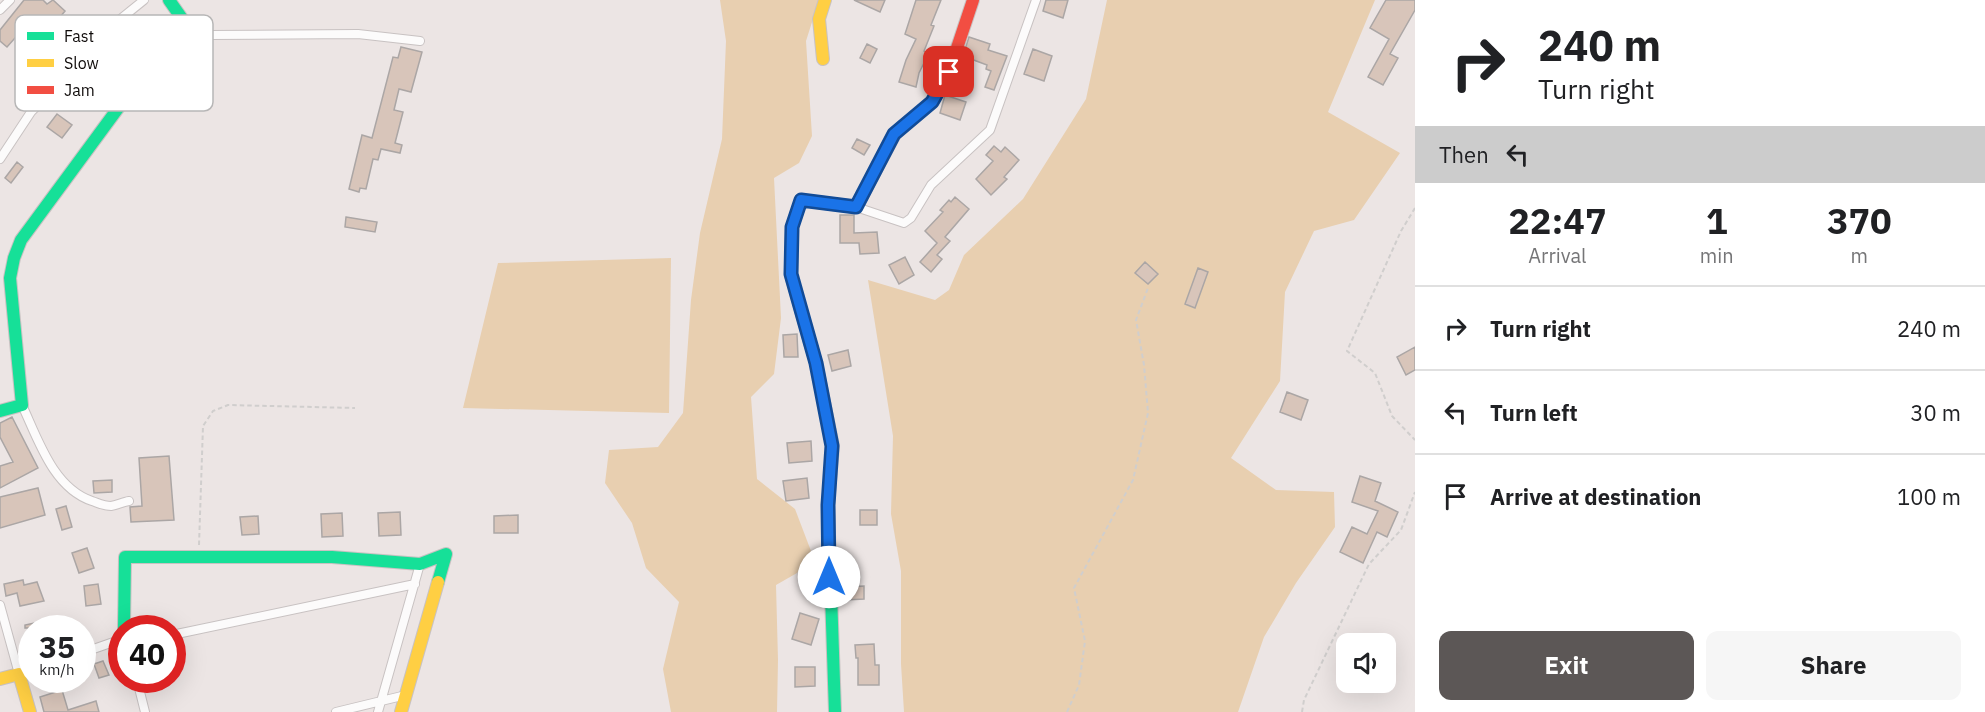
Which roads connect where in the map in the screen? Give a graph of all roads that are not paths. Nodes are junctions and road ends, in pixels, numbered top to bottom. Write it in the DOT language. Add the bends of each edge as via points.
graph roads {
  1 [pos="10,0"];
  2 [pos="144,0"];
  3 [pos="169,0"];
  4 [pos="825,0"];
  5 [pos="973,0"];
  6 [pos="1036,0"];
  7 [pos="0,10"];
  8 [pos="125,15"];
  9 [pos="180,15"];
  10 [pos="213,36"];
  11 [pos="420,41"];
  12 [pos="823,59"];
  13 [pos="32,111"];
  14 [pos="116,111"];
  15 [pos="0,159"];
  16 [pos="856,207"];
  17 [pos="22,405"];
  18 [pos="0,411"];
  19 [pos="129,501"];
  20 [pos="420,564"];
  21 [pos="415,584"];
  22 [pos="0,605"];
  23 [pos="124,615"];
  24 [pos="186,632"];
  25 [pos="18,653"];
  26 [pos="18,674"];
  27 [pos="0,679"];
  28 [pos="28,693"];
  29 [pos="140,693"];
  30 [pos="406,695"];
  31 [pos="381,702"];
  32 [pos="30,712"];
  33 [pos="145,712"];
  34 [pos="336,712"];
  35 [pos="378,712"];
  36 [pos="401,712"];
  37 [pos="835,712"];
  1 -- 7 [label="street"];
  2 -- 8 [label="street"];
  3 -- 9 [label="street"];
  4 -- 12 [label="street" via="819,19"];
  5 -- 16 [label="street" via="949,72 932,102 894,134"];
  6 -- 16 [label="street" via="990,130 931,185 904,223"];
  10 -- 11 [label="street" via="358,34"];
  13 -- 15 [label="street"];
  14 -- 17 [label="street" via="18,249 10,278"];
  16 -- 37 [label="street" via="801,200 792,227 791,274 816,363 832,446 828,505"];
  17 -- 18 [label="street"];
  17 -- 19 [label="street" via="45,454 68,486 83,498 101,504"];
  20 -- 21 [label="street"];
  20 -- 23 [label="street" via="332,557 125,557"];
  20 -- 30 [label="street" via="446,554"];
  21 -- 24 [label="street"];
  21 -- 31 [label="street"];
  22 -- 25 [label="street"];
  26 -- 27 [label="street"];
  28 -- 32 [label="street"];
  29 -- 33 [label="street"];
  30 -- 31 [label="street"];
  30 -- 36 [label="street"];
  31 -- 34 [label="street"];
  31 -- 35 [label="street"];
}
